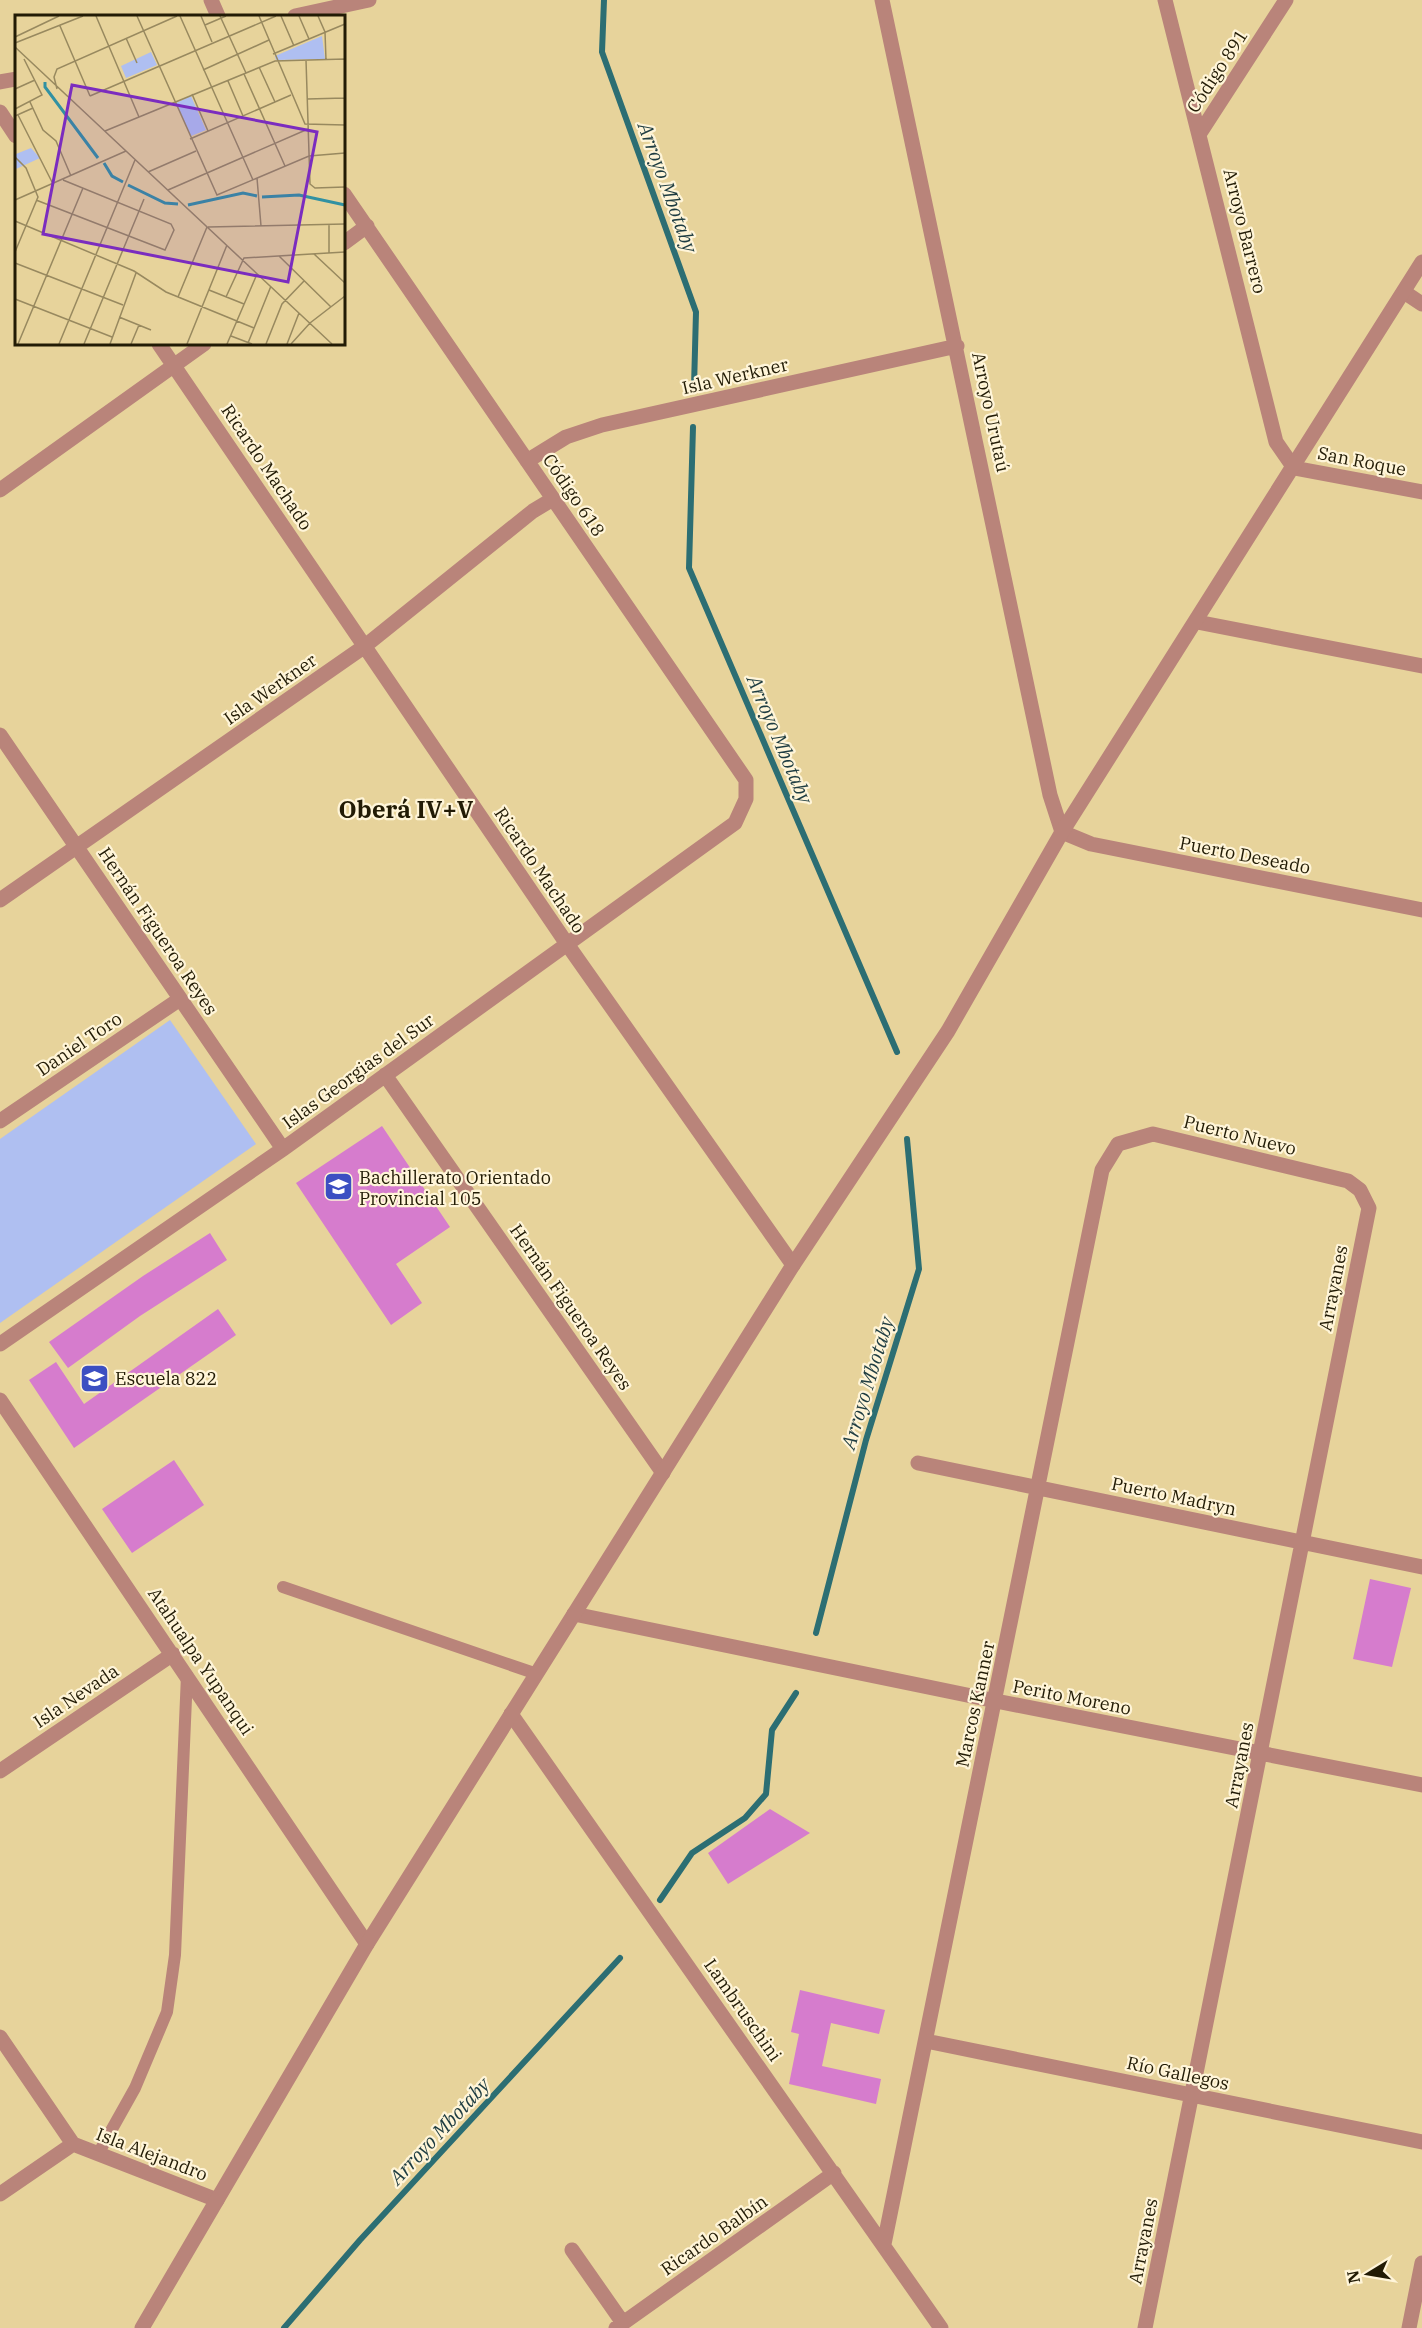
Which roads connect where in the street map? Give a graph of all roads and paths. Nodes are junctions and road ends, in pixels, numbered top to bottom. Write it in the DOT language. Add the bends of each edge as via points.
graph roads {
  1 [pos="211,0"];
  2 [pos="369,0"];
  3 [pos="882,0"];
  4 [pos="1165,0"];
  5 [pos="1286,0"];
  6 [pos="218,15"];
  7 [pos="299,15"];
  8 [pos="15,79"];
  9 [pos="0,82"];
  10 [pos="0,112"];
  11 [pos="1200,133"];
  12 [pos="15,134"];
  13 [pos="345,195"];
  14 [pos="367,226"];
  15 [pos="345,242"];
  16 [pos="1422,262"];
  17 [pos="1404,292"];
  18 [pos="1422,304"];
  19 [pos="160,345"];
  20 [pos="203,345"];
  21 [pos="957,346"];
  22 [pos="174,365"];
  23 [pos="527,461"];
  24 [pos="1294,468"];
  25 [pos="0,490"];
  26 [pos="1422,492"];
  27 [pos="553,499"];
  28 [pos="1197,622"];
  29 [pos="365,646"];
  30 [pos="1422,666"];
  31 [pos="0,735"];
  32 [pos="735,823"];
  33 [pos="1062,832"];
  34 [pos="77,848"];
  35 [pos="0,900"];
  36 [pos="1422,910"];
  37 [pos="567,944"];
  38 [pos="180,999"];
  39 [pos="385,1075"];
  40 [pos="0,1121"];
  41 [pos="283,1149"];
  42 [pos="1102,1170"];
  43 [pos="1369,1208"];
  44 [pos="793,1265"];
  45 [pos="0,1344"];
  46 [pos="0,1400"];
  47 [pos="918,1463"];
  48 [pos="663,1473"];
  49 [pos="1039,1489"];
  50 [pos="1303,1543"];
  51 [pos="1422,1567"];
  52 [pos="283,1587"];
  53 [pos="574,1614"];
  54 [pos="173,1653"];
  55 [pos="187,1674"];
  56 [pos="537,1674"];
  57 [pos="996,1701"];
  58 [pos="511,1714"];
  59 [pos="1261,1754"];
  60 [pos="0,1771"];
  61 [pos="1422,1785"];
  62 [pos="367,1944"];
  63 [pos="0,2037"];
  64 [pos="926,2041"];
  65 [pos="1192,2095"];
  66 [pos="1422,2142"];
  67 [pos="73,2144"];
  68 [pos="98,2154"];
  69 [pos="834,2173"];
  70 [pos="0,2194"];
  71 [pos="217,2200"];
  72 [pos="884,2244"];
  73 [pos="572,2250"];
  74 [pos="1422,2263"];
  75 [pos="620,2326"];
  76 [pos="937,2326"];
  77 [pos="141,2328"];
  78 [pos="1145,2328"];
  79 [pos="1409,2328"];
  1 -- 6 [label="street"];
  2 -- 7 [label="street"];
  3 -- 21 [label="street, Arroyo Urutaú"];
  4 -- 11 [label="street, Arroyo Barrero"];
  5 -- 11 [label="street, Código 891"];
  8 -- 9 [label="street"];
  10 -- 12 [label="street"];
  11 -- 24 [label="street, Arroyo Barrero" via="1276,442"];
  13 -- 14 [label="street, Código 618"];
  14 -- 15 [label="street"];
  14 -- 23 [label="street, Código 618"];
  16 -- 17 [label="street"];
  17 -- 18 [label="street"];
  17 -- 24 [label="street"];
  19 -- 22 [label="street, Ricardo Machado"];
  20 -- 22 [label="street"];
  21 -- 23 [label="street, Isla Werkner" via="602,425 566,437"];
  21 -- 33 [label="street, Arroyo Urutaú" via="1050,795"];
  22 -- 25 [label="street"];
  22 -- 29 [label="street, Ricardo Machado"];
  23 -- 27 [label="street, Código 618"];
  24 -- 26 [label="street, San Roque"];
  24 -- 28 [label="street"];
  27 -- 29 [label="street, Isla Werkner"];
  27 -- 32 [label="street, Código 618" via="746,780 746,799"];
  28 -- 30 [label="street"];
  28 -- 33 [label="street"];
  29 -- 34 [label="street, Isla Werkner"];
  29 -- 37 [label="street, Ricardo Machado"];
  31 -- 34 [label="street, Hernán Figueroa Reyes"];
  32 -- 37 [label="street, Islas Georgias del Sur"];
  33 -- 36 [label="street, Puerto Deseado" via="1091,844"];
  33 -- 44 [label="street" via="948,1031"];
  34 -- 35 [label="street, Isla Werkner"];
  34 -- 38 [label="street, Hernán Figueroa Reyes"];
  37 -- 39 [label="street, Islas Georgias del Sur"];
  37 -- 44 [label="street, Ricardo Machado"];
  38 -- 40 [label="street, Daniel Toro"];
  38 -- 41 [label="street, Hernán Figueroa Reyes"];
  39 -- 41 [label="street, Islas Georgias del Sur"];
  39 -- 48 [label="street, Hernán Figueroa Reyes"];
  41 -- 45 [label="street, Islas Georgias del Sur"];
  42 -- 43 [label="street, Puerto Nuevo" via="1118,1144 1153,1134 1348,1181 1360,1190"];
  42 -- 49 [label="street, Marcos Kanner"];
  43 -- 50 [label="street, Arrayanes"];
  44 -- 48 [label="street"];
  46 -- 54 [label="street, Atahualpa Yupanqui"];
  47 -- 49 [label="street, Puerto Madryn"];
  48 -- 53 [label="street"];
  49 -- 50 [label="street, Puerto Madryn"];
  49 -- 57 [label="street, Marcos Kanner"];
  50 -- 51 [label="street, Puerto Madryn"];
  50 -- 59 [label="street, Arrayanes"];
  52 -- 56 [label="lane"];
  53 -- 56 [label="street"];
  53 -- 57 [label="street, Perito Moreno"];
  54 -- 55 [label="street, Atahualpa Yupanqui"];
  54 -- 60 [label="street, Isla Nevada"];
  55 -- 62 [label="street, Atahualpa Yupanqui"];
  55 -- 68 [label="lane" via="175,1955 167,2012 135,2088"];
  56 -- 58 [label="street"];
  57 -- 59 [label="street, Perito Moreno"];
  57 -- 64 [label="street, Marcos Kanner"];
  58 -- 62 [label="street"];
  58 -- 69 [label="street, Lambruschini"];
  59 -- 61 [label="street, Perito Moreno"];
  59 -- 65 [label="street, Arrayanes"];
  62 -- 71 [label="street"];
  63 -- 67 [label="street"];
  64 -- 65 [label="street, Río Gallegos"];
  64 -- 72 [label="street, Marcos Kanner"];
  65 -- 66 [label="street, Río Gallegos"];
  65 -- 78 [label="street, Arrayanes"];
  67 -- 68 [label="street, Isla Alejandro"];
  67 -- 70 [label="street"];
  68 -- 71 [label="street, Isla Alejandro"];
  69 -- 72 [label="street, Lambruschini"];
  69 -- 75 [label="street, Ricardo Balbín"];
  71 -- 77 [label="street"];
  72 -- 76 [label="street, Lambruschini"];
  73 -- 75 [label="street"];
  74 -- 79 [label="street"];
}
